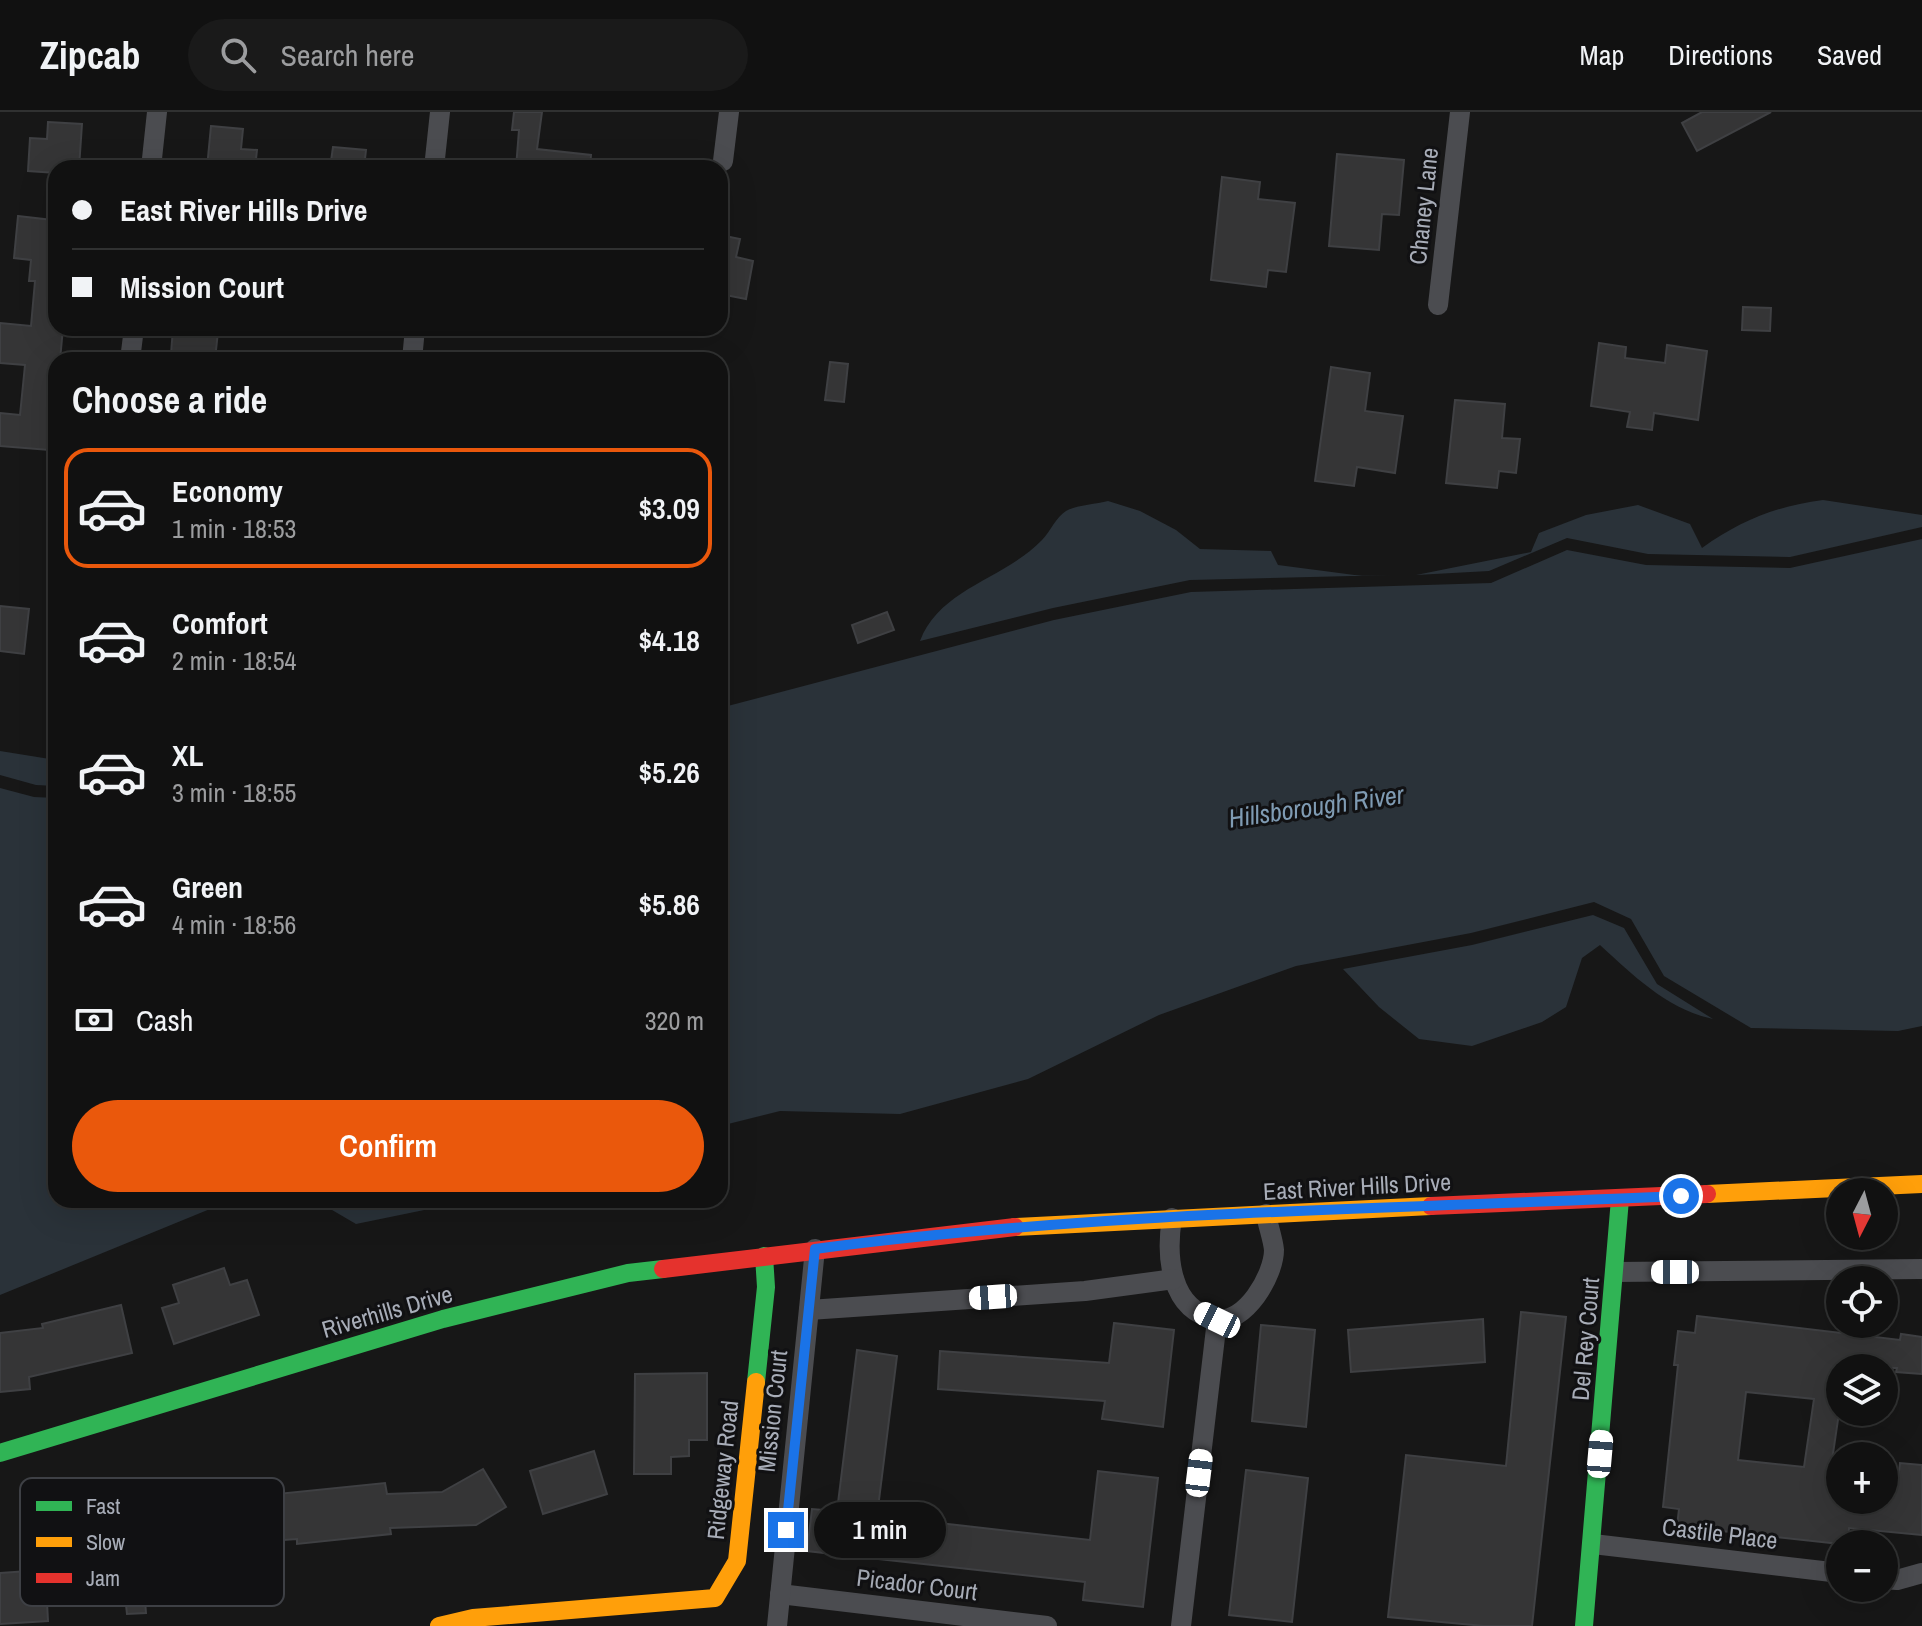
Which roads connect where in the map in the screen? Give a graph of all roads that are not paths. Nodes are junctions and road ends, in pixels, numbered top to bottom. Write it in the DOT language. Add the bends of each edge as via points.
graph roads {
  1 [pos="157,112"];
  2 [pos="440,112"];
  3 [pos="729,112"];
  4 [pos="1460,112"];
  5 [pos="152,160"];
  6 [pos="435,160"];
  7 [pos="723,160"];
  8 [pos="1438,305"];
  9 [pos="1922,1184"];
  10 [pos="1620,1199"];
  11 [pos="1266,1214"];
  12 [pos="1172,1218"];
  13 [pos="805,1250"];
  14 [pos="764,1256"];
  15 [pos="1922,1269"];
  16 [pos="1615,1272"];
  17 [pos="1174,1279"];
  18 [pos="809,1310"];
  19 [pos="1217,1320"];
  20 [pos="0,1453"];
  21 [pos="1593,1544"];
  22 [pos="1826,1571"];
  23 [pos="1922,1573"];
  24 [pos="1898,1580"];
  25 [pos="780,1594"];
  26 [pos="615,1617"];
  27 [pos="439,1626"];
  28 [pos="777,1626"];
  29 [pos="1047,1626"];
  30 [pos="1181,1626"];
  31 [pos="1584,1626"];
  1 -- 5 [label="street"];
  2 -- 6 [label="street"];
  3 -- 7 [label="street"];
  4 -- 8 [label="street, Chaney Lane"];
  9 -- 10 [label="street, East River Hills Drive"];
  10 -- 11 [label="street, East River Hills Drive"];
  10 -- 16 [label="street, Del Rey Court"];
  11 -- 12 [label="street, East River Hills Drive"];
  11 -- 19 [label="street" via="1274,1251 1268,1276 1256,1300"];
  12 -- 13 [label="street, East River Hills Drive" via="951,1232"];
  12 -- 17 [label="street" via="1167,1252"];
  13 -- 14 [label="street, Riverhills Drive"];
  13 -- 18 [label="street, Mission Court"];
  14 -- 20 [label="street, Riverhills Drive" via="628,1273 443,1319"];
  14 -- 26 [label="street, Ridgeway Road" via="766,1287 737,1561 715,1598"];
  15 -- 16 [label="street"];
  16 -- 21 [label="street, Del Rey Court"];
  17 -- 18 [label="street" via="1085,1291"];
  17 -- 19 [label="street" via="1189,1306"];
  18 -- 25 [label="street, Mission Court"];
  19 -- 30 [label="street"];
  21 -- 22 [label="street, Castile Place"];
  21 -- 31 [label="street, Del Rey Court"];
  23 -- 24 [label="street"];
  25 -- 28 [label="street, Mission Court"];
  25 -- 29 [label="street, Picador Court"];
  26 -- 27 [label="street, Ridgeway Road" via="473,1618"];
}
